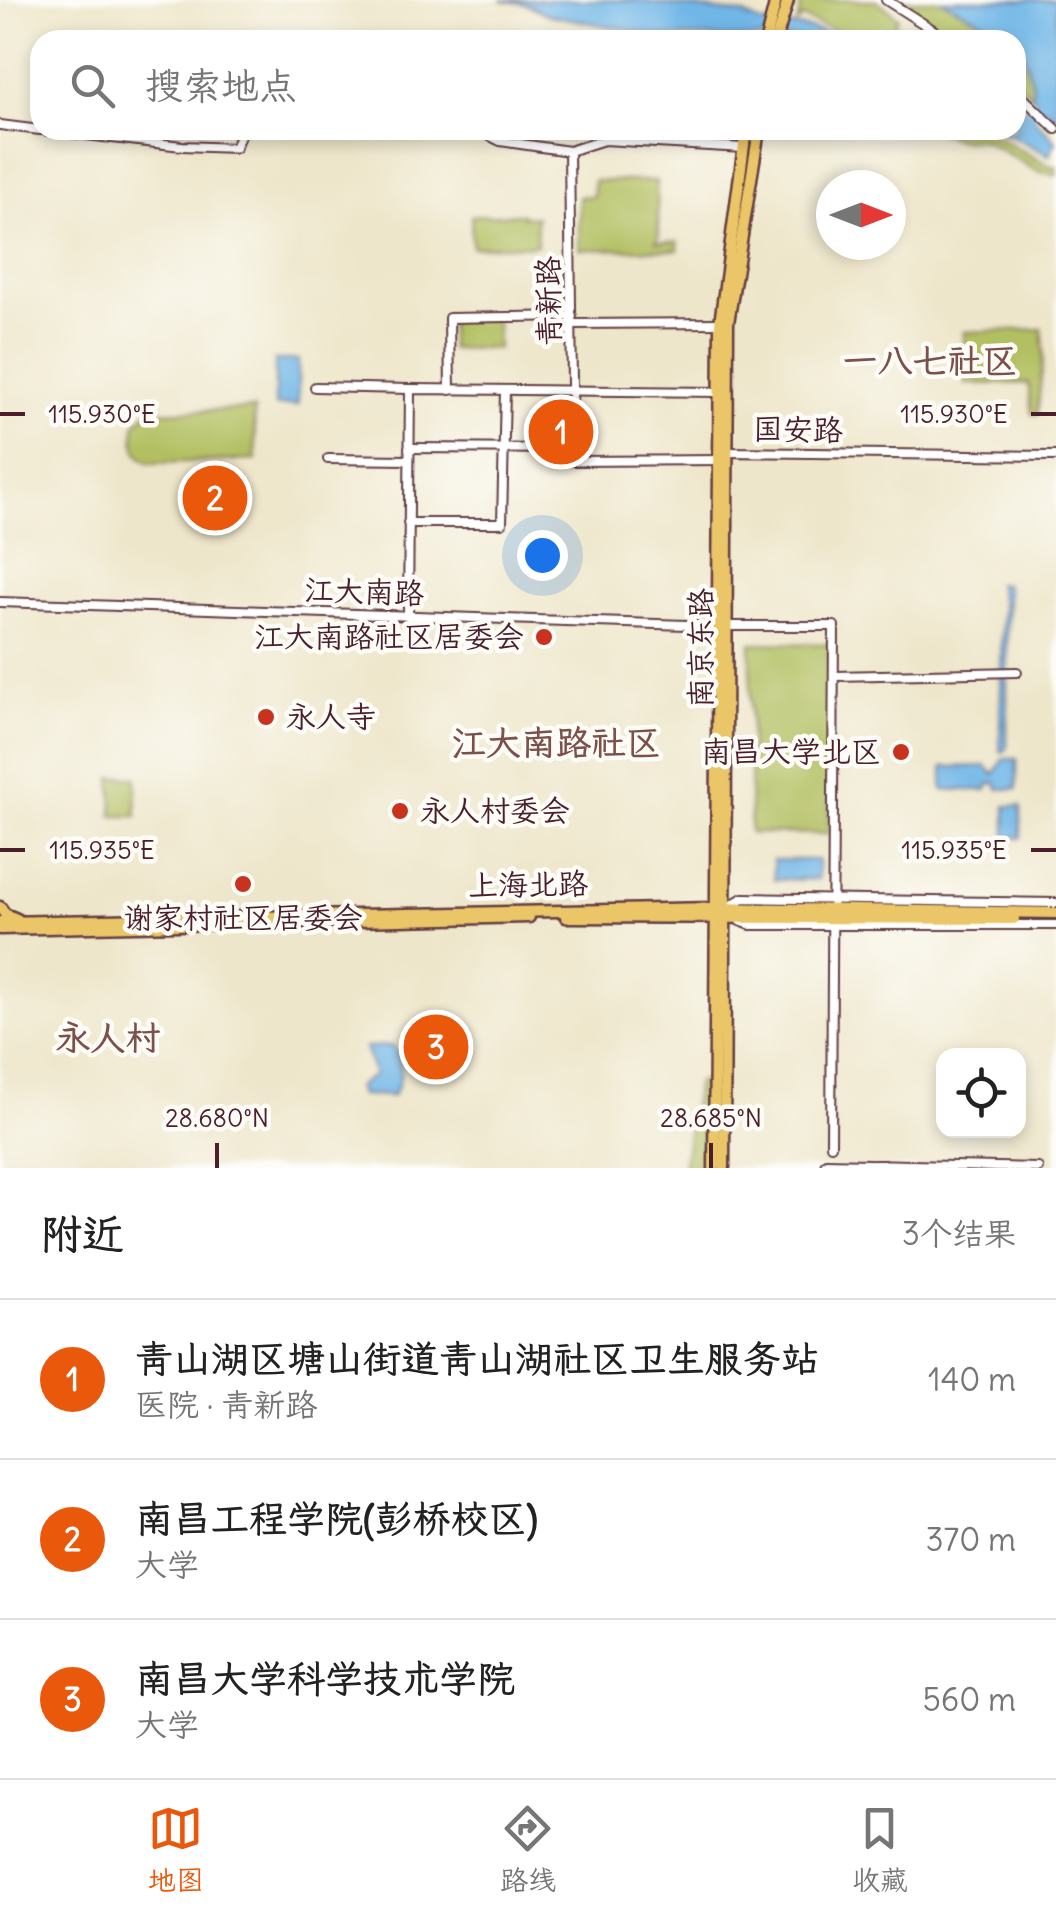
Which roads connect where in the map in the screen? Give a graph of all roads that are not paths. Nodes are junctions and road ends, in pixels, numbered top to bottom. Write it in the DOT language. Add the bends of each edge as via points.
graph roads {
  1 [pos="776,0"];
  2 [pos="788,0"];
  3 [pos="886,0"];
  4 [pos="775,22"];
  5 [pos="771,30"];
  6 [pos="775,30"];
  7 [pos="933,30"];
  8 [pos="1026,100"];
  9 [pos="0,125"];
  10 [pos="1054,127"];
  11 [pos="30,129"];
  12 [pos="129,140"];
  13 [pos="238,140"];
  14 [pos="498,140"];
  15 [pos="745,140"];
  16 [pos="757,140"];
  17 [pos="744,148"];
  18 [pos="568,152"];
  19 [pos="572,320"];
  20 [pos="720,324"];
  21 [pos="316,387"];
  22 [pos="410,390"];
  23 [pos="450,390"];
  24 [pos="505,390"];
  25 [pos="573,391"];
  26 [pos="718,392"];
  27 [pos="409,448"];
  28 [pos="504,448"];
  29 [pos="573,449"];
  30 [pos="722,456"];
  31 [pos="1056,456"];
  32 [pos="328,459"];
  33 [pos="409,460"];
  34 [pos="408,523"];
  35 [pos="0,602"];
  36 [pos="408,616"];
  37 [pos="722,626"];
  38 [pos="1010,673"];
  39 [pos="836,676"];
  40 [pos="1056,903"];
  41 [pos="0,907"];
  42 [pos="720,912"];
  43 [pos="835,912"];
  44 [pos="1056,919"];
  45 [pos="24,925"];
  46 [pos="0,926"];
  47 [pos="0,941"];
  48 [pos="831,1145"];
  49 [pos="1020,1167"];
  50 [pos="714,1168"];
  51 [pos="724,1168"];
  52 [pos="824,1168"];
  53 [pos="1038,1168"];
  1 -- 4 [label="main road"];
  2 -- 4 [label="main road"];
  3 -- 7 [label="street"];
  4 -- 5 [label="main road"];
  4 -- 6 [label="main road"];
  8 -- 10 [label="street"];
  9 -- 11 [label="street"];
  12 -- 13 [label="street" via="235,148"];
  14 -- 18 [label="street"];
  15 -- 17 [label="main road, 南京东路"];
  16 -- 30 [label="main road, 南京东路" via="728,323"];
  17 -- 18 [label="street" via="604,140"];
  17 -- 20 [label="main road, 南京东路"];
  18 -- 19 [label="street, 青新路"];
  19 -- 20 [label="street"];
  19 -- 23 [label="street" via="449,318"];
  19 -- 25 [label="street, 青新路"];
  20 -- 26 [label="main road, 南京东路"];
  21 -- 22 [label="street"];
  22 -- 23 [label="street"];
  22 -- 27 [label="street"];
  23 -- 24 [label="street"];
  24 -- 25 [label="street"];
  24 -- 28 [label="street"];
  25 -- 26 [label="street"];
  25 -- 29 [label="street, 青新路"];
  26 -- 30 [label="main road, 南京东路"];
  27 -- 28 [label="street"];
  27 -- 33 [label="street"];
  28 -- 29 [label="street"];
  28 -- 34 [label="street" via="502,523"];
  29 -- 30 [label="street, 国安路" via="573,461"];
  30 -- 31 [label="street, 国安路"];
  30 -- 37 [label="main road, 南京东路"];
  32 -- 33 [label="street"];
  33 -- 34 [label="street"];
  34 -- 36 [label="street"];
  35 -- 36 [label="street, 江大南路"];
  36 -- 37 [label="street, 江大南路"];
  37 -- 39 [label="street, 江大南路" via="834,626"];
  37 -- 42 [label="main road, 南京东路"];
  38 -- 39 [label="street"];
  39 -- 43 [label="street"];
  40 -- 43 [label="street"];
  41 -- 45 [label="main road"];
  42 -- 43 [label="main road, 上海北路"];
  42 -- 43 [label="street" via="743,898"];
  42 -- 45 [label="main road, 上海北路"];
  42 -- 50 [label="main road, 南京东路"];
  42 -- 51 [label="main road, 南京东路"];
  43 -- 44 [label="main road, 上海北路"];
  43 -- 48 [label="street"];
  45 -- 46 [label="main road, 上海北路"];
  45 -- 47 [label="main road"];
  49 -- 52 [label="street" via="826,1162"];
  49 -- 53 [label="street"];
}
